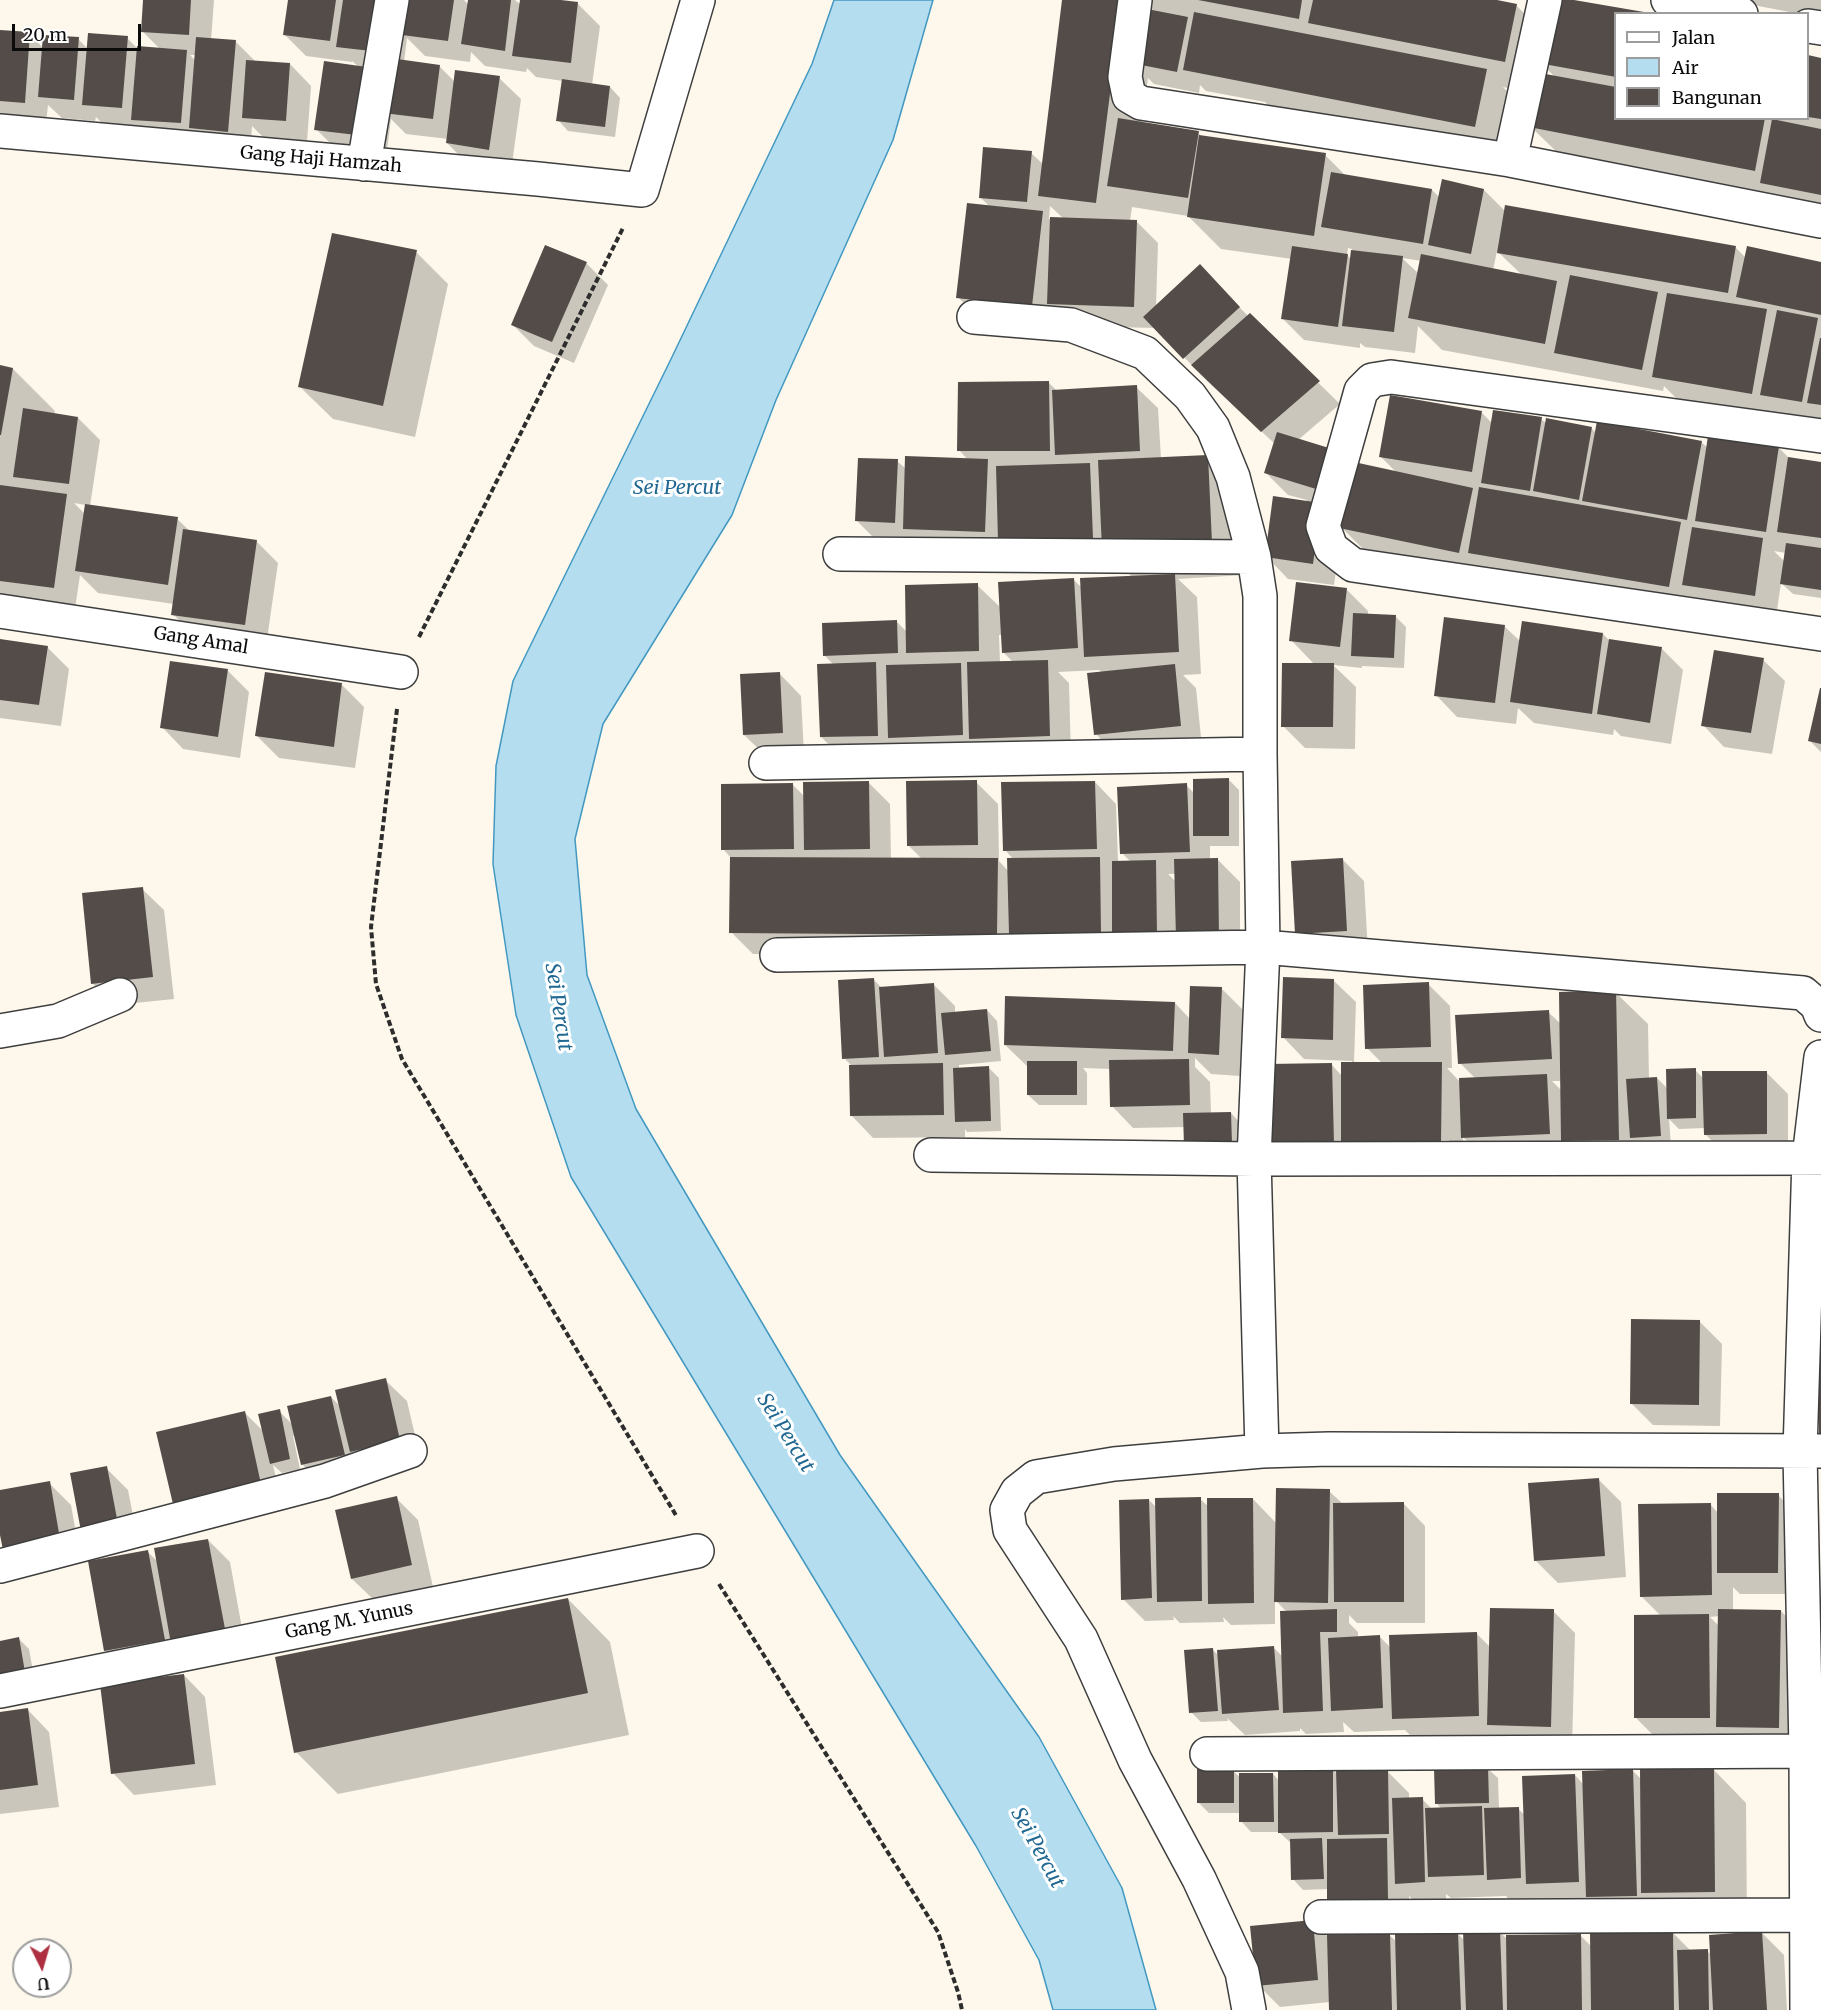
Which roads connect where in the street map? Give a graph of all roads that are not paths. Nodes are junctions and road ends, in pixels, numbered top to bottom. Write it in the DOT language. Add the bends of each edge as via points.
graph roads {
  1 [pos="392,0"];
  2 [pos="698,0"];
  3 [pos="1135,0"];
  4 [pos="1545,0"];
  5 [pos="1668,0"];
  6 [pos="1731,12"];
  7 [pos="0,131"];
  8 [pos="1510,160"];
  9 [pos="364,164"];
  10 [pos="1821,221"];
  11 [pos="974,317"];
  12 [pos="1821,436"];
  13 [pos="840,554"];
  14 [pos="1254,558"];
  15 [pos="0,611"];
  16 [pos="1821,634"];
  17 [pos="401,672"];
  18 [pos="1260,754"];
  19 [pos="766,763"];
  20 [pos="1263,946"];
  21 [pos="777,955"];
  22 [pos="120,995"];
  23 [pos="1821,1015"];
  24 [pos="0,1030"];
  25 [pos="1821,1057"];
  26 [pos="931,1155"];
  27 [pos="1815,1158"];
  28 [pos="1254,1159"];
  29 [pos="410,1451"];
  30 [pos="1262,1451"];
  31 [pos="1810,1452"];
  32 [pos="697,1551"];
  33 [pos="0,1566"];
  34 [pos="0,1691"];
  35 [pos="1814,1751"];
  36 [pos="1207,1754"];
  37 [pos="1807,1915"];
  38 [pos="1321,1917"];
  39 [pos="1249,2010"];
  40 [pos="1807,2010"];
  1 -- 9 [label="street"];
  2 -- 9 [label="street, Gang Haji Hamzah" via="642,190"];
  3 -- 8 [label="street" via="1125,77 1129,96 1142,103"];
  4 -- 8 [label="street"];
  5 -- 6 [label="street"];
  7 -- 9 [label="street, Gang Haji Hamzah"];
  8 -- 10 [label="street"];
  11 -- 14 [label="street" via="1071,325 1145,353 1190,396 1213,428 1233,477"];
  12 -- 16 [label="street" via="1391,376 1372,380 1361,391 1323,526 1331,548 1353,565"];
  13 -- 14 [label="street"];
  14 -- 18 [label="street" via="1260,596"];
  15 -- 17 [label="street, Gang Amal"];
  18 -- 19 [label="street"];
  18 -- 20 [label="street"];
  20 -- 21 [label="street"];
  20 -- 23 [label="street" via="1803,993 1817,1005"];
  20 -- 28 [label="street"];
  22 -- 24 [label="street" via="58,1021"];
  25 -- 27 [label="street"];
  26 -- 28 [label="street"];
  27 -- 28 [label="street"];
  27 -- 31 [label="street"];
  28 -- 30 [label="street"];
  29 -- 33 [label="street" via="325,1481"];
  30 -- 31 [label="street"];
  30 -- 39 [label="street" via="1114,1464 1036,1477 1017,1492 1007,1510 1010,1530 1081,1639 1135,1760 1198,1879 1242,1972"];
  31 -- 35 [label="street"];
  32 -- 34 [label="street, Gang M. Yunus"];
  35 -- 36 [label="street"];
  35 -- 37 [label="street"];
  37 -- 38 [label="street"];
  37 -- 40 [label="street"];
}
